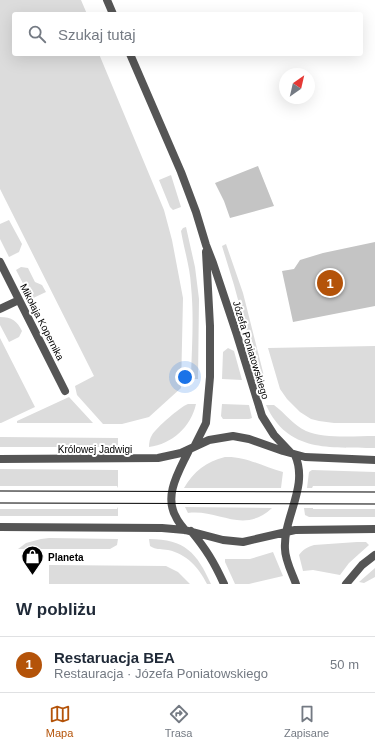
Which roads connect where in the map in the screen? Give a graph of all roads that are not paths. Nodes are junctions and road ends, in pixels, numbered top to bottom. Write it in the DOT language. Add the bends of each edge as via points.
graph roads {
  1 [pos="108,0"];
  2 [pos="112,12"];
  3 [pos="131,56"];
  4 [pos="206,245"];
  5 [pos="0,262"];
  6 [pos="19,300"];
  7 [pos="0,309"];
  8 [pos="65,391"];
  9 [pos="192,448"];
  10 [pos="293,454"];
  11 [pos="0,459"];
  12 [pos="375,460"];
  13 [pos="0,527"];
  14 [pos="375,529"];
  15 [pos="188,531"];
  16 [pos="286,532"];
  17 [pos="375,555"];
  18 [pos="224,584"];
  19 [pos="296,584"];
  20 [pos="346,584"];
  1 -- 2 [label="street"];
  3 -- 4 [label="street, Józefa Poniatowskiego" via="181,172"];
  4 -- 9 [label="street, Józefa Poniatowskiego" via="210,326 209,388 206,423"];
  4 -- 10 [label="street, Józefa Poniatowskiego" via="262,416 274,435"];
  5 -- 6 [label="street, Mikołaja Kopernika"];
  6 -- 7 [label="street"];
  6 -- 8 [label="street, Mikołaja Kopernika"];
  9 -- 10 [label="street" via="209,440 233,436 249,438"];
  9 -- 11 [label="street, Królowej Jadwigi" via="174,455 150,458"];
  9 -- 15 [label="street" via="171,495 176,518"];
  10 -- 12 [label="street" via="311,458"];
  10 -- 16 [label="street" via="299,466 299,484"];
  13 -- 15 [label="street" via="162,528"];
  14 -- 16 [label="street" via="308,529"];
  15 -- 16 [label="street" via="243,542"];
  15 -- 18 [label="street" via="206,549"];
  16 -- 19 [label="street" via="285,550"];
  17 -- 20 [label="street" via="362,564"];
}
